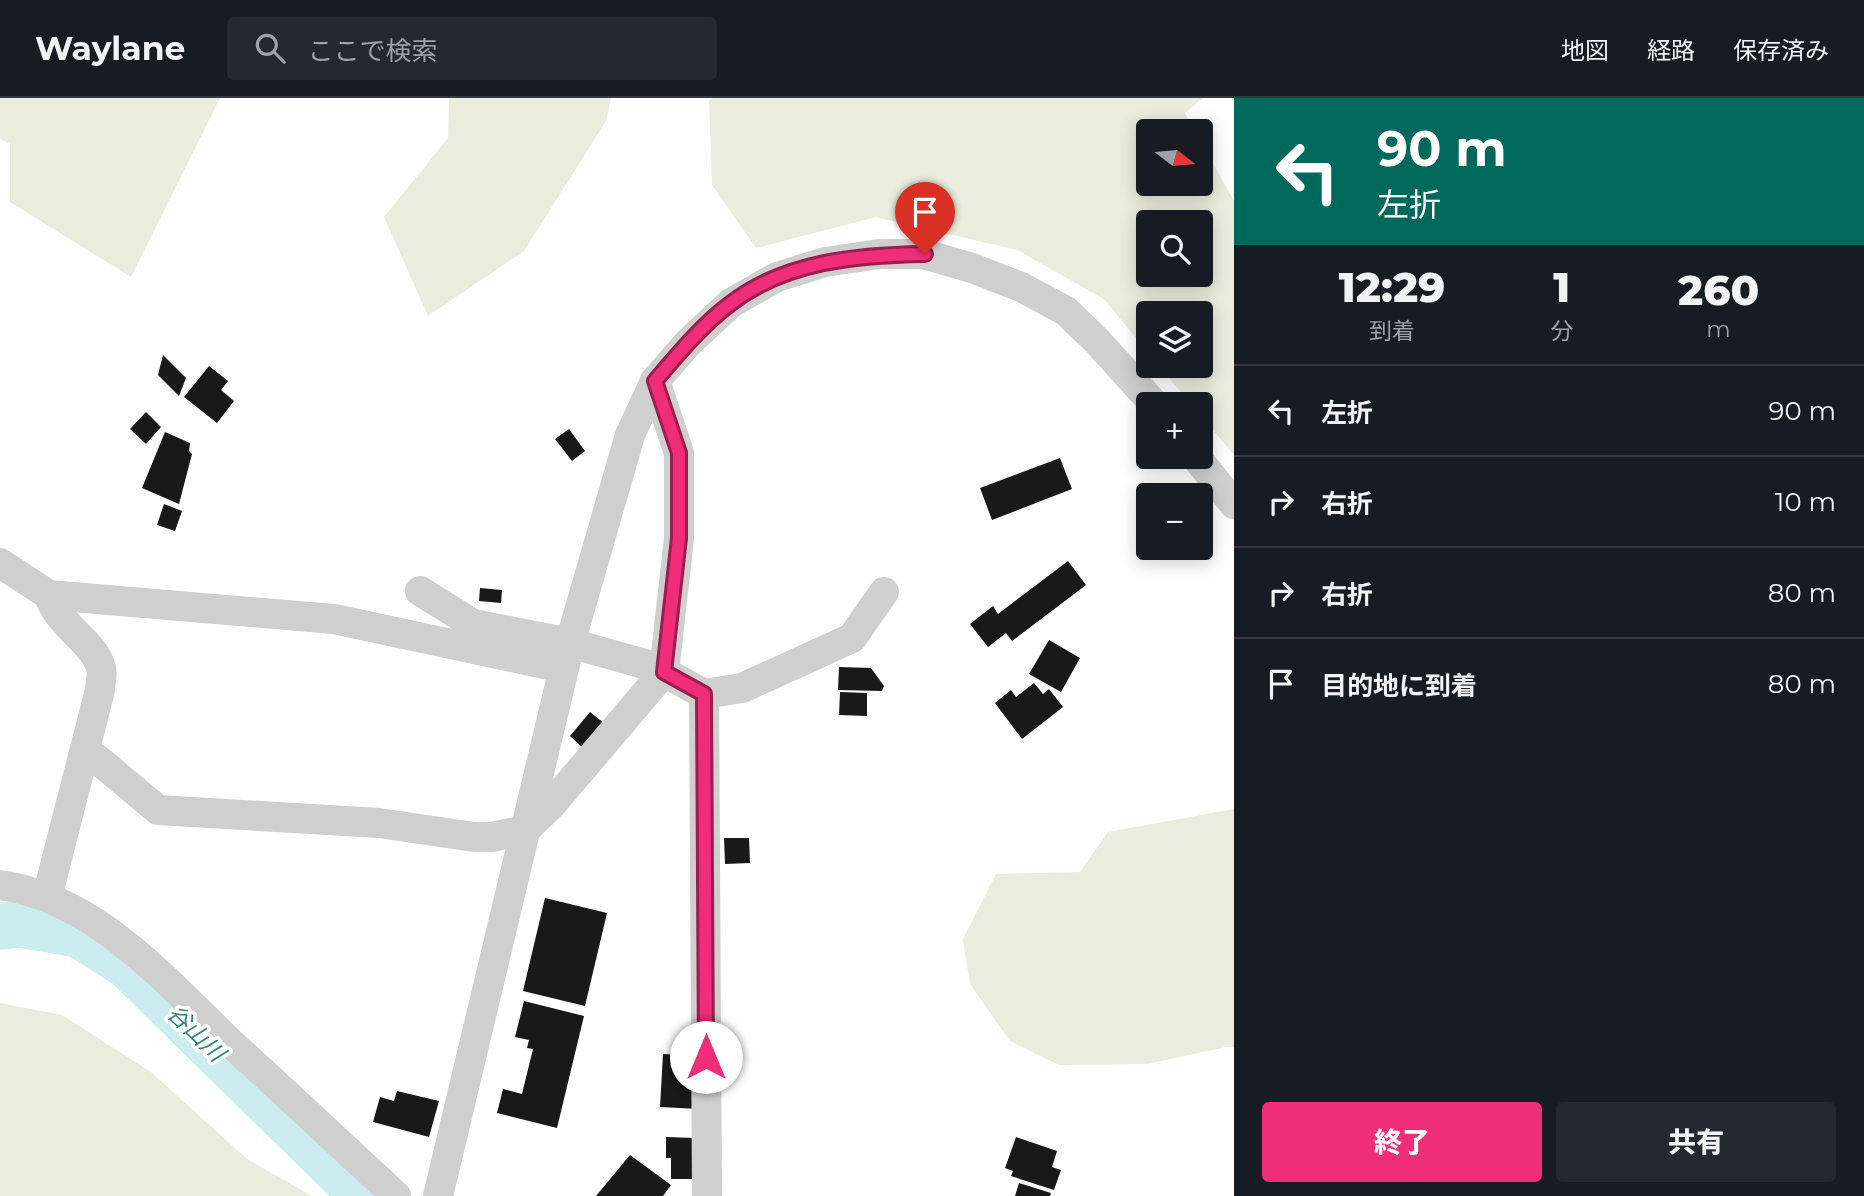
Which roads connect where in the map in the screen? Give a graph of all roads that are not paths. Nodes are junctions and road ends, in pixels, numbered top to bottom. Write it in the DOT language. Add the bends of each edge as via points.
graph roads {
  1 [pos="655,381"];
  2 [pos="1143,392"];
  3 [pos="1206,469"];
  4 [pos="1234,504"];
  5 [pos="0,563"];
  6 [pos="420,591"];
  7 [pos="884,592"];
  8 [pos="50,595"];
  9 [pos="566,656"];
  10 [pos="664,672"];
  11 [pos="704,694"];
  12 [pos="84,754"];
  13 [pos="524,830"];
  14 [pos="0,885"];
  15 [pos="47,897"];
  16 [pos="396,1196"];
  17 [pos="438,1196"];
  18 [pos="707,1196"];
  1 -- 2 [label="street" via="731,303 777,277 825,262 879,254 925,254 1021,287 1066,311"];
  1 -- 9 [label="street" via="630,435"];
  1 -- 10 [label="street" via="679,453 679,538"];
  3 -- 4 [label="street"];
  5 -- 8 [label="street"];
  6 -- 9 [label="street" via="473,624"];
  7 -- 11 [label="street" via="852,638 742,688"];
  8 -- 9 [label="street" via="334,619"];
  8 -- 12 [label="street" via="54,610 102,670"];
  9 -- 10 [label="street"];
  9 -- 13 [label="street"];
  10 -- 11 [label="street"];
  10 -- 13 [label="street" via="551,805"];
  11 -- 18 [label="street"];
  12 -- 13 [label="street" via="96,758 158,810 379,823 474,837"];
  12 -- 15 [label="street"];
  13 -- 17 [label="street"];
  14 -- 15 [label="street" via="26,888"];
  15 -- 16 [label="street" via="73,908 130,949"];
}
